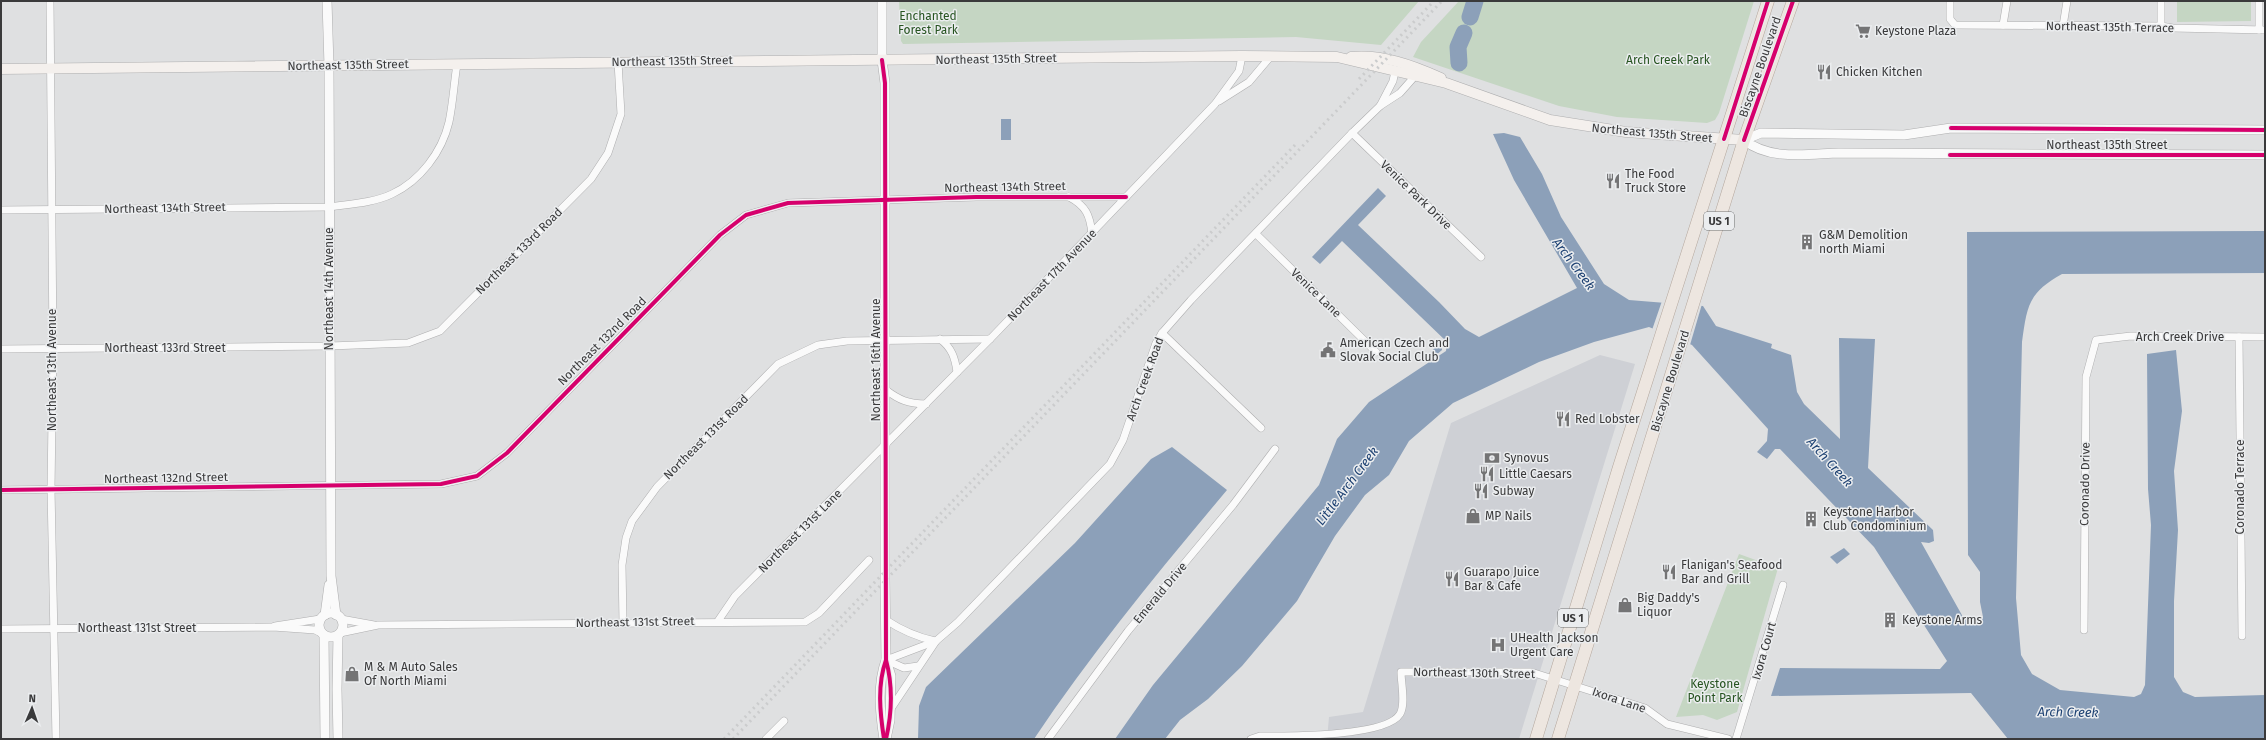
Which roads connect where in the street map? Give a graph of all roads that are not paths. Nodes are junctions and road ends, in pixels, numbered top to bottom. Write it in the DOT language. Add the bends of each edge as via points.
graph roads {
  1 [pos="50,1"];
  2 [pos="327,1"];
  3 [pos="882,1"];
  4 [pos="1768,1"];
  5 [pos="1793,1"];
  6 [pos="1950,1"];
  7 [pos="2007,1"];
  8 [pos="2067,1"];
  9 [pos="2161,1"];
  10 [pos="2259,1"];
  11 [pos="2003,25"];
  12 [pos="2063,26"];
  13 [pos="2161,26"];
  14 [pos="2262,30"];
  15 [pos="1242,56"];
  16 [pos="1271,56"];
  17 [pos="1343,58"];
  18 [pos="882,60"];
  19 [pos="618,62"];
  20 [pos="456,64"];
  21 [pos="329,66"];
  22 [pos="51,68"];
  23 [pos="1,69"];
  24 [pos="1395,71"];
  25 [pos="1414,76"];
  26 [pos="1446,84"];
  27 [pos="1216,103"];
  28 [pos="1380,106"];
  29 [pos="2265,130"];
  30 [pos="1352,133"];
  31 [pos="1724,139"];
  32 [pos="1744,140"];
  33 [pos="2265,155"];
  34 [pos="1068,196"];
  35 [pos="1126,197"];
  36 [pos="885,201"];
  37 [pos="329,207"];
  38 [pos="1,210"];
  39 [pos="52,210"];
  40 [pos="1092,234"];
  41 [pos="1256,234"];
  42 [pos="1481,257"];
  43 [pos="1162,333"];
  44 [pos="2239,337"];
  45 [pos="2265,337"];
  46 [pos="940,339"];
  47 [pos="990,339"];
  48 [pos="887,340"];
  49 [pos="2096,340"];
  50 [pos="330,346"];
  51 [pos="53,348"];
  52 [pos="1,349"];
  53 [pos="1376,352"];
  54 [pos="957,372"];
  55 [pos="886,390"];
  56 [pos="926,404"];
  57 [pos="1261,428"];
  58 [pos="886,444"];
  59 [pos="1275,449"];
  60 [pos="331,486"];
  61 [pos="51,489"];
  62 [pos="1,490"];
  63 [pos="869,560"];
  64 [pos="332,576"];
  65 [pos="1783,585"];
  66 [pos="322,617"];
  67 [pos="339,617"];
  68 [pos="886,620"];
  69 [pos="718,621"];
  70 [pos="623,623"];
  71 [pos="375,626"];
  72 [pos="273,627"];
  73 [pos="1,629"];
  74 [pos="55,629"];
  75 [pos="2084,630"];
  76 [pos="323,634"];
  77 [pos="339,634"];
  78 [pos="2242,636"];
  79 [pos="936,641"];
  80 [pos="886,660"];
  81 [pos="918,666"];
  82 [pos="1555,678"];
  83 [pos="1575,685"];
  84 [pos="890,710"];
  85 [pos="784,721"];
  86 [pos="56,739"];
  87 [pos="325,739"];
  88 [pos="338,739"];
  89 [pos="766,739"];
  90 [pos="885,739"];
  91 [pos="1048,739"];
  92 [pos="1252,739"];
  93 [pos="1536,739"];
  94 [pos="1558,739"];
  95 [pos="1728,739"];
  96 [pos="1736,739"];
  1 -- 22 [label="street, Northeast 13th Avenue"];
  2 -- 21 [label="street, Northeast 14th Avenue"];
  3 -- 18 [label="street, Northeast 16th Avenue"];
  4 -- 31 [label="main road, Biscayne Boulevard / US 1"];
  5 -- 32 [label="main road, Biscayne Boulevard / US 1"];
  6 -- 11 [label="street, Northeast 135th Terrace" via="1950,19 1955,25"];
  7 -- 11 [label="street"];
  8 -- 12 [label="street"];
  9 -- 13 [label="street"];
  10 -- 14 [label="street"];
  11 -- 12 [label="street, Northeast 135th Terrace"];
  12 -- 13 [label="street, Northeast 135th Terrace"];
  13 -- 14 [label="street, Northeast 135th Terrace"];
  15 -- 16 [label="main road, Northeast 135th Street"];
  15 -- 18 [label="main road, Northeast 135th Street"];
  15 -- 27 [label="street, Northeast 17th Avenue" via="1239,71"];
  16 -- 17 [label="main road, Northeast 135th Street"];
  16 -- 27 [label="street, Northeast 17th Avenue" via="1249,82"];
  17 -- 24 [label="main road, Northeast 135th Street"];
  17 -- 26 [label="main road, Northeast 135th Street" via="1368,55 1386,59 1416,67 1443,79"];
  18 -- 19 [label="main road, Northeast 135th Street"];
  18 -- 36 [label="street, Northeast 16th Avenue" via="885,83"];
  19 -- 20 [label="main road, Northeast 135th Street"];
  19 -- 50 [label="street, Northeast 133rd Road" via="621,114 608,152 591,179 440,331 408,343"];
  20 -- 21 [label="main road, Northeast 135th Street"];
  20 -- 37 [label="street, Northeast 134th Street" via="449,122 441,146 422,172 392,194 361,203"];
  21 -- 22 [label="main road, Northeast 135th Street"];
  21 -- 37 [label="street, Northeast 14th Avenue"];
  22 -- 23 [label="main road, Northeast 135th Street"];
  22 -- 39 [label="street, Northeast 13th Avenue"];
  24 -- 25 [label="main road, Northeast 135th Street"];
  24 -- 28 [label="street, Arch Creek Road" via="1393,81"];
  25 -- 26 [label="main road, Northeast 135th Street"];
  25 -- 28 [label="street, Arch Creek Road" via="1400,93"];
  26 -- 31 [label="main road, Northeast 135th Street" via="1550,120 1626,132"];
  27 -- 35 [label="street, Northeast 17th Avenue"];
  28 -- 30 [label="street, Arch Creek Road"];
  29 -- 32 [label="street, Northeast 135th Street" via="1951,128 1904,135 1761,133"];
  30 -- 41 [label="street, Arch Creek Road"];
  30 -- 42 [label="street, Venice Park Drive"];
  31 -- 32 [label="main road, Northeast 135th Street"];
  31 -- 82 [label="main road, Biscayne Boulevard / US 1"];
  32 -- 33 [label="street, Northeast 135th Street" via="1755,149 1783,154"];
  32 -- 83 [label="main road, Biscayne Boulevard / US 1"];
  34 -- 35 [label="street, Northeast 134th Street"];
  34 -- 36 [label="street, Northeast 134th Street"];
  34 -- 40 [label="street" via="1085,208 1090,218"];
  35 -- 40 [label="street, Northeast 17th Avenue"];
  36 -- 48 [label="street, Northeast 16th Avenue"];
  36 -- 60 [label="street, Northeast 132nd Road" via="788,203 746,215 720,235 507,453 477,476 442,484"];
  37 -- 39 [label="street, Northeast 134th Street"];
  37 -- 50 [label="street, Northeast 14th Avenue"];
  38 -- 39 [label="street, Northeast 134th Street"];
  39 -- 51 [label="street, Northeast 13th Avenue"];
  40 -- 47 [label="street, Northeast 17th Avenue"];
  41 -- 43 [label="street, Arch Creek Road"];
  41 -- 53 [label="street, Venice Lane"];
  43 -- 57 [label="street"];
  43 -- 79 [label="street, Arch Creek Road" via="1156,343 1123,440 1110,464 958,622"];
  44 -- 45 [label="street, Arch Creek Drive"];
  44 -- 49 [label="street, Arch Creek Drive" via="2132,336"];
  44 -- 78 [label="street, Coronado Terrace"];
  46 -- 47 [label="street"];
  46 -- 48 [label="street"];
  46 -- 54 [label="street" via="953,354"];
  47 -- 54 [label="street, Northeast 17th Avenue"];
  48 -- 55 [label="street, Northeast 16th Avenue"];
  48 -- 70 [label="street, Northeast 131st Road" via="818,345 778,364 657,487 632,521 626,538 622,565"];
  49 -- 75 [label="street, Coronado Drive" via="2086,376"];
  50 -- 51 [label="street, Northeast 133rd Street"];
  50 -- 60 [label="street, Northeast 14th Avenue"];
  51 -- 52 [label="street, Northeast 133rd Street"];
  51 -- 61 [label="street, Northeast 13th Avenue"];
  54 -- 56 [label="street, Northeast 17th Avenue"];
  55 -- 56 [label="street" via="906,402"];
  55 -- 58 [label="street, Northeast 16th Avenue"];
  56 -- 58 [label="street, Northeast 17th Avenue"];
  58 -- 68 [label="street, Northeast 16th Avenue"];
  58 -- 69 [label="street, Northeast 131st Lane" via="735,596"];
  59 -- 91 [label="street, Emerald Drive" via="1233,505 1128,631"];
  60 -- 61 [label="street, Northeast 132nd Street"];
  60 -- 64 [label="street, Northeast 14th Avenue"];
  61 -- 62 [label="street, Northeast 132nd Street"];
  61 -- 74 [label="street, Northeast 13th Avenue"];
  63 -- 69 [label="street, Northeast 131st Street" via="811,619 805,622"];
  64 -- 66 [label="street, Northeast 14th Avenue"];
  64 -- 67 [label="street, Northeast 14th Avenue"];
  65 -- 96 [label="street, Ixora Court"];
  66 -- 67 [label="street"];
  66 -- 72 [label="street, Northeast 131st Street"];
  66 -- 76 [label="street"];
  67 -- 71 [label="street, Northeast 131st Street"];
  67 -- 77 [label="street" via="343,626"];
  68 -- 79 [label="street" via="922,638"];
  68 -- 80 [label="street, Northeast 16th Avenue"];
  69 -- 70 [label="street, Northeast 131st Street"];
  70 -- 71 [label="street, Northeast 131st Street"];
  71 -- 77 [label="street, Northeast 131st Street"];
  72 -- 74 [label="street, Northeast 131st Street"];
  72 -- 76 [label="street, Northeast 131st Street" via="315,630"];
  73 -- 74 [label="street, Northeast 131st Street"];
  74 -- 86 [label="street, Northeast 13th Avenue"];
  76 -- 77 [label="street" via="331,637"];
  76 -- 87 [label="street"];
  77 -- 88 [label="street"];
  79 -- 80 [label="street, Arch Creek Road"];
  79 -- 81 [label="street, Arch Creek Road"];
  80 -- 81 [label="street" via="904,668"];
  80 -- 84 [label="street, Northeast 16th Avenue" via="891,676"];
  80 -- 90 [label="street, Northeast 16th Avenue" via="881,676 881,720"];
  81 -- 84 [label="street, Arch Creek Road"];
  82 -- 83 [label="street, Northeast 130th Street"];
  82 -- 92 [label="street, Northeast 130th Street" via="1531,672 1401,672 1402,709 1392,721 1333,735 1260,736"];
  82 -- 93 [label="main road, Biscayne Boulevard / US 1"];
  83 -- 94 [label="main road, Biscayne Boulevard / US 1"];
  83 -- 95 [label="street, Ixora Lane" via="1646,708 1667,724"];
  84 -- 90 [label="street, Northeast 16th Avenue"];
  85 -- 89 [label="street"];
}
